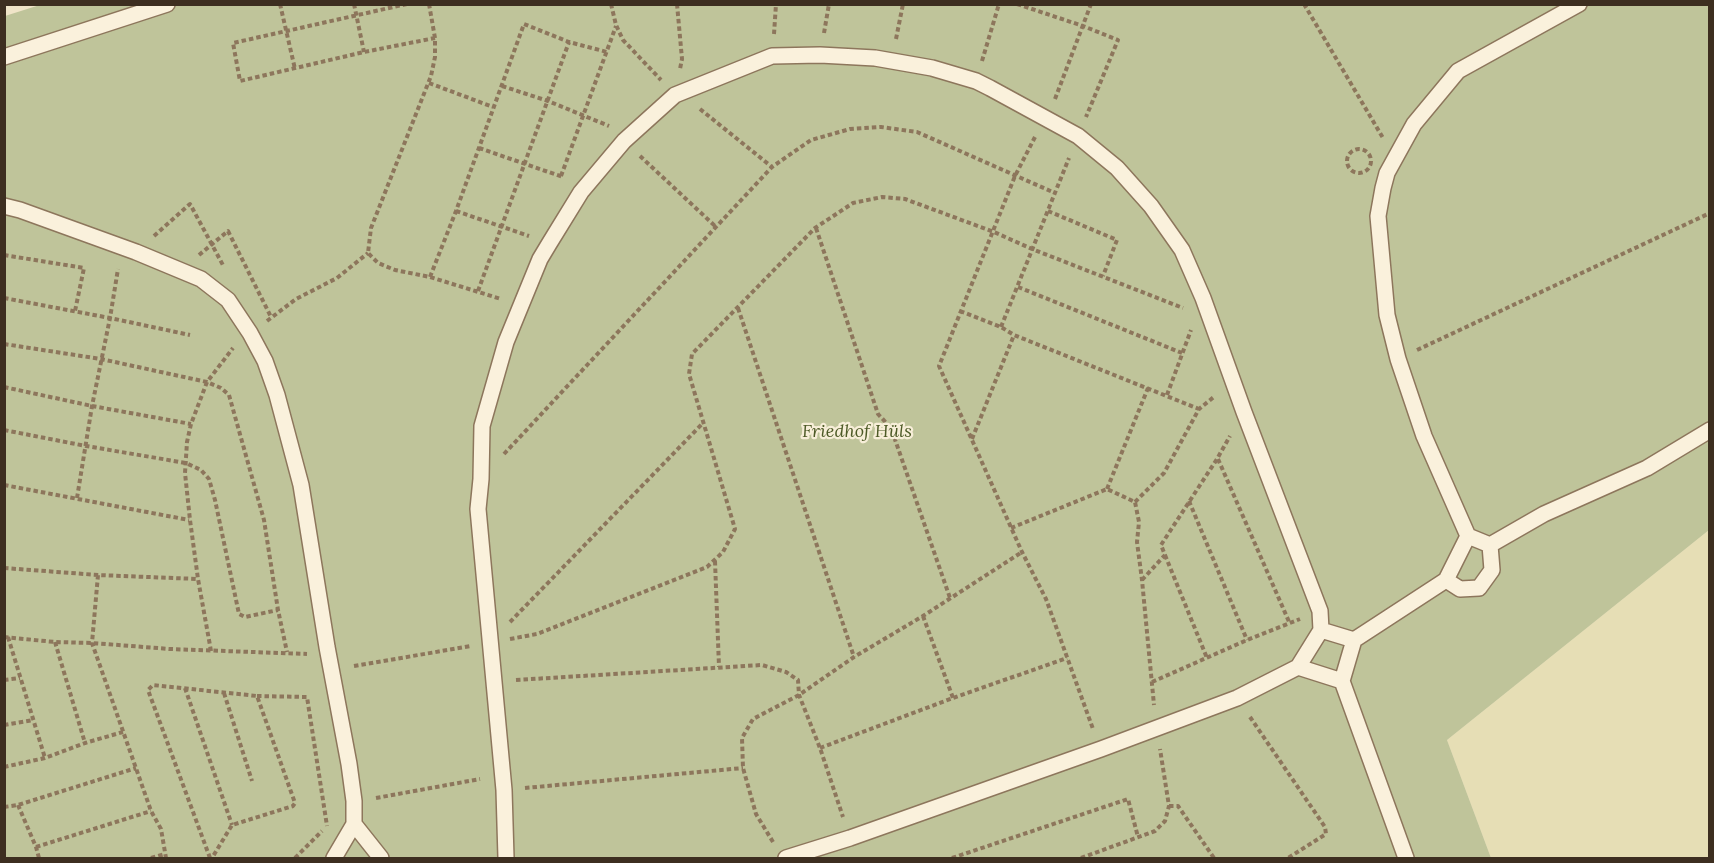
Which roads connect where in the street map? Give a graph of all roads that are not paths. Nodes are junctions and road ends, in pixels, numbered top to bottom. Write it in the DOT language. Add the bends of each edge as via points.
graph roads {
  1 [pos="166,4"];
  2 [pos="1579,4"];
  3 [pos="4,57"];
  4 [pos="4,206"];
  5 [pos="1710,430"];
  6 [pos="1468,536"];
  7 [pos="1490,545"];
  8 [pos="1446,580"];
  9 [pos="1321,630"];
  10 [pos="1354,640"];
  11 [pos="1298,667"];
  12 [pos="1342,681"];
  13 [pos="354,824"];
  14 [pos="782,854"];
  15 [pos="334,858"];
  16 [pos="381,858"];
  17 [pos="506,858"];
  18 [pos="1406,858"];
  1 -- 3 [label="lane"];
  2 -- 6 [label="lane" via="1458,71 1414,124 1394,158 1378,216 1387,315 1398,358 1424,436"];
  4 -- 13 [label="lane" via="201,279 228,300 250,333 277,394 298,475 349,764"];
  5 -- 7 [label="lane" via="1647,468 1544,514"];
  6 -- 7 [label="lane"];
  6 -- 8 [label="lane"];
  7 -- 8 [label="lane" via="1492,570 1479,588 1460,589"];
  8 -- 10 [label="lane"];
  9 -- 10 [label="lane"];
  9 -- 11 [label="lane"];
  9 -- 17 [label="lane" via="1320,611 1182,250 1151,206 1117,168 1078,136 976,81 891,61 820,55 772,56 675,95 628,138 586,187 540,259 506,342 482,426 478,509 503,782"];
  10 -- 12 [label="lane"];
  11 -- 12 [label="lane"];
  11 -- 14 [label="lane" via="1236,698 1101,749 850,838"];
  12 -- 18 [label="lane"];
  13 -- 15 [label="lane"];
  13 -- 16 [label="lane"];
}
